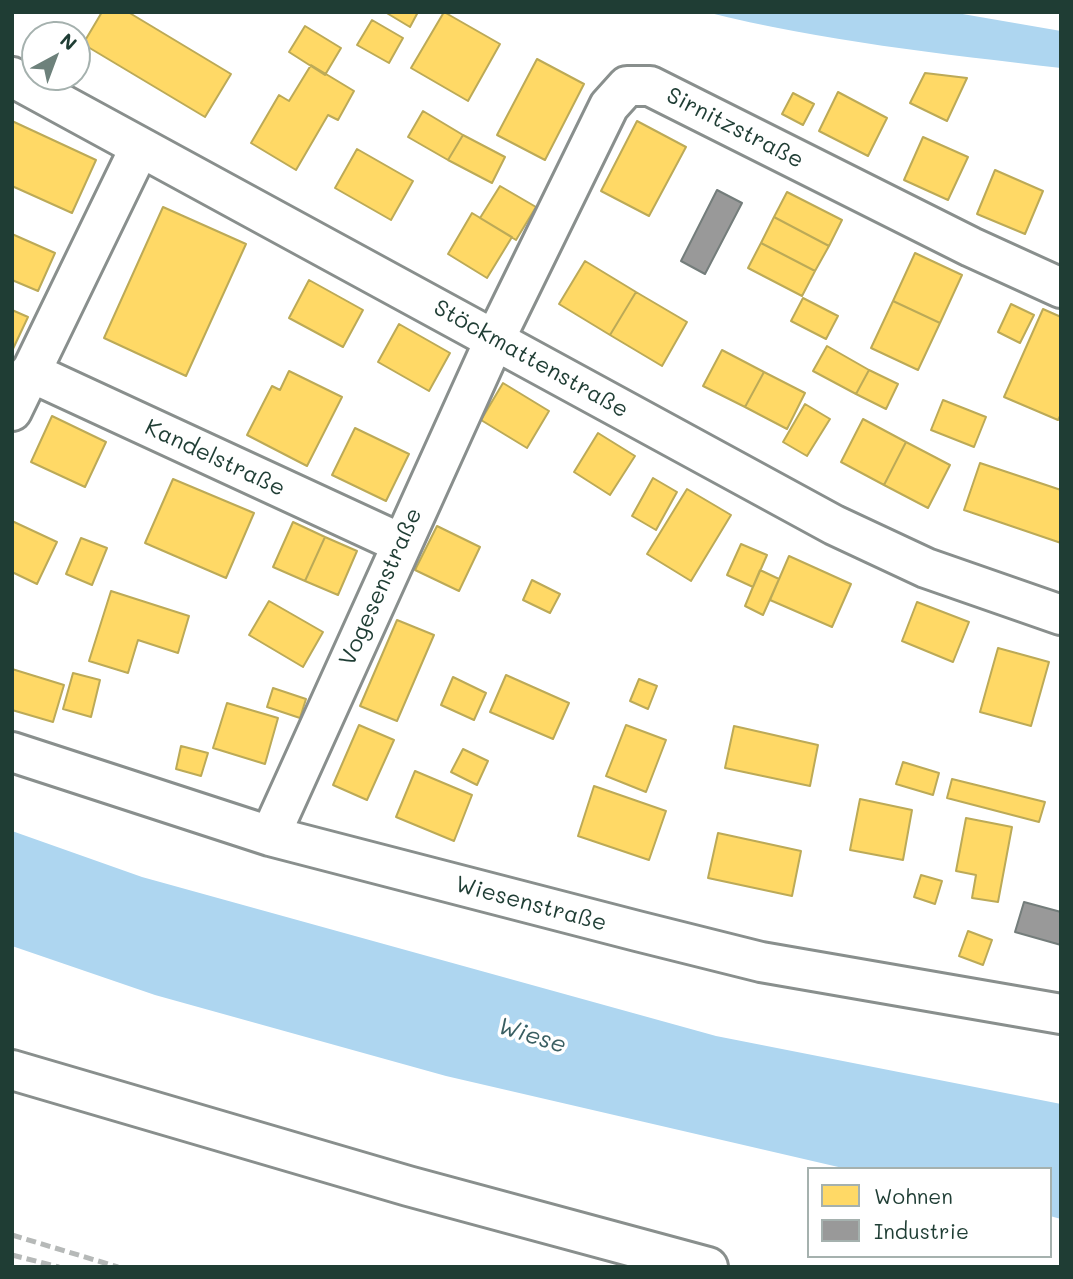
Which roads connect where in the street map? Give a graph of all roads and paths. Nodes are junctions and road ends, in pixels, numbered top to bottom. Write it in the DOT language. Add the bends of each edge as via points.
graph roads {
  1 [pos="12,77"];
  2 [pos="140,147"];
  3 [pos="1061,288"];
  4 [pos="495,340"];
  5 [pos="30,372"];
  6 [pos="12,411"];
  7 [pos="400,543"];
  8 [pos="1061,615"];
  9 [pos="12,752"];
  10 [pos="270,836"];
  11 [pos="1061,1014"];
  12 [pos="12,1070"];
  13 [pos="708,1267"];
  1 -- 2 [label="street, Stöckmattenstraße"];
  2 -- 4 [label="street, Stöckmattenstraße"];
  2 -- 5 [label="street"];
  3 -- 4 [label="street, Sirnitzstraße" via="650,86 627,86 609,106"];
  4 -- 7 [label="street, Vogesenstraße"];
  4 -- 8 [label="street, Stöckmattenstraße" via="834,525 926,568"];
  5 -- 6 [label="street"];
  5 -- 7 [label="street, Kandelstraße"];
  7 -- 10 [label="street, Vogesenstraße"];
  9 -- 10 [label="street, Wiesenstraße"];
  10 -- 11 [label="street, Wiesenstraße" via="761,962"];
  12 -- 13 [label="street" via="408,1186"];
}
